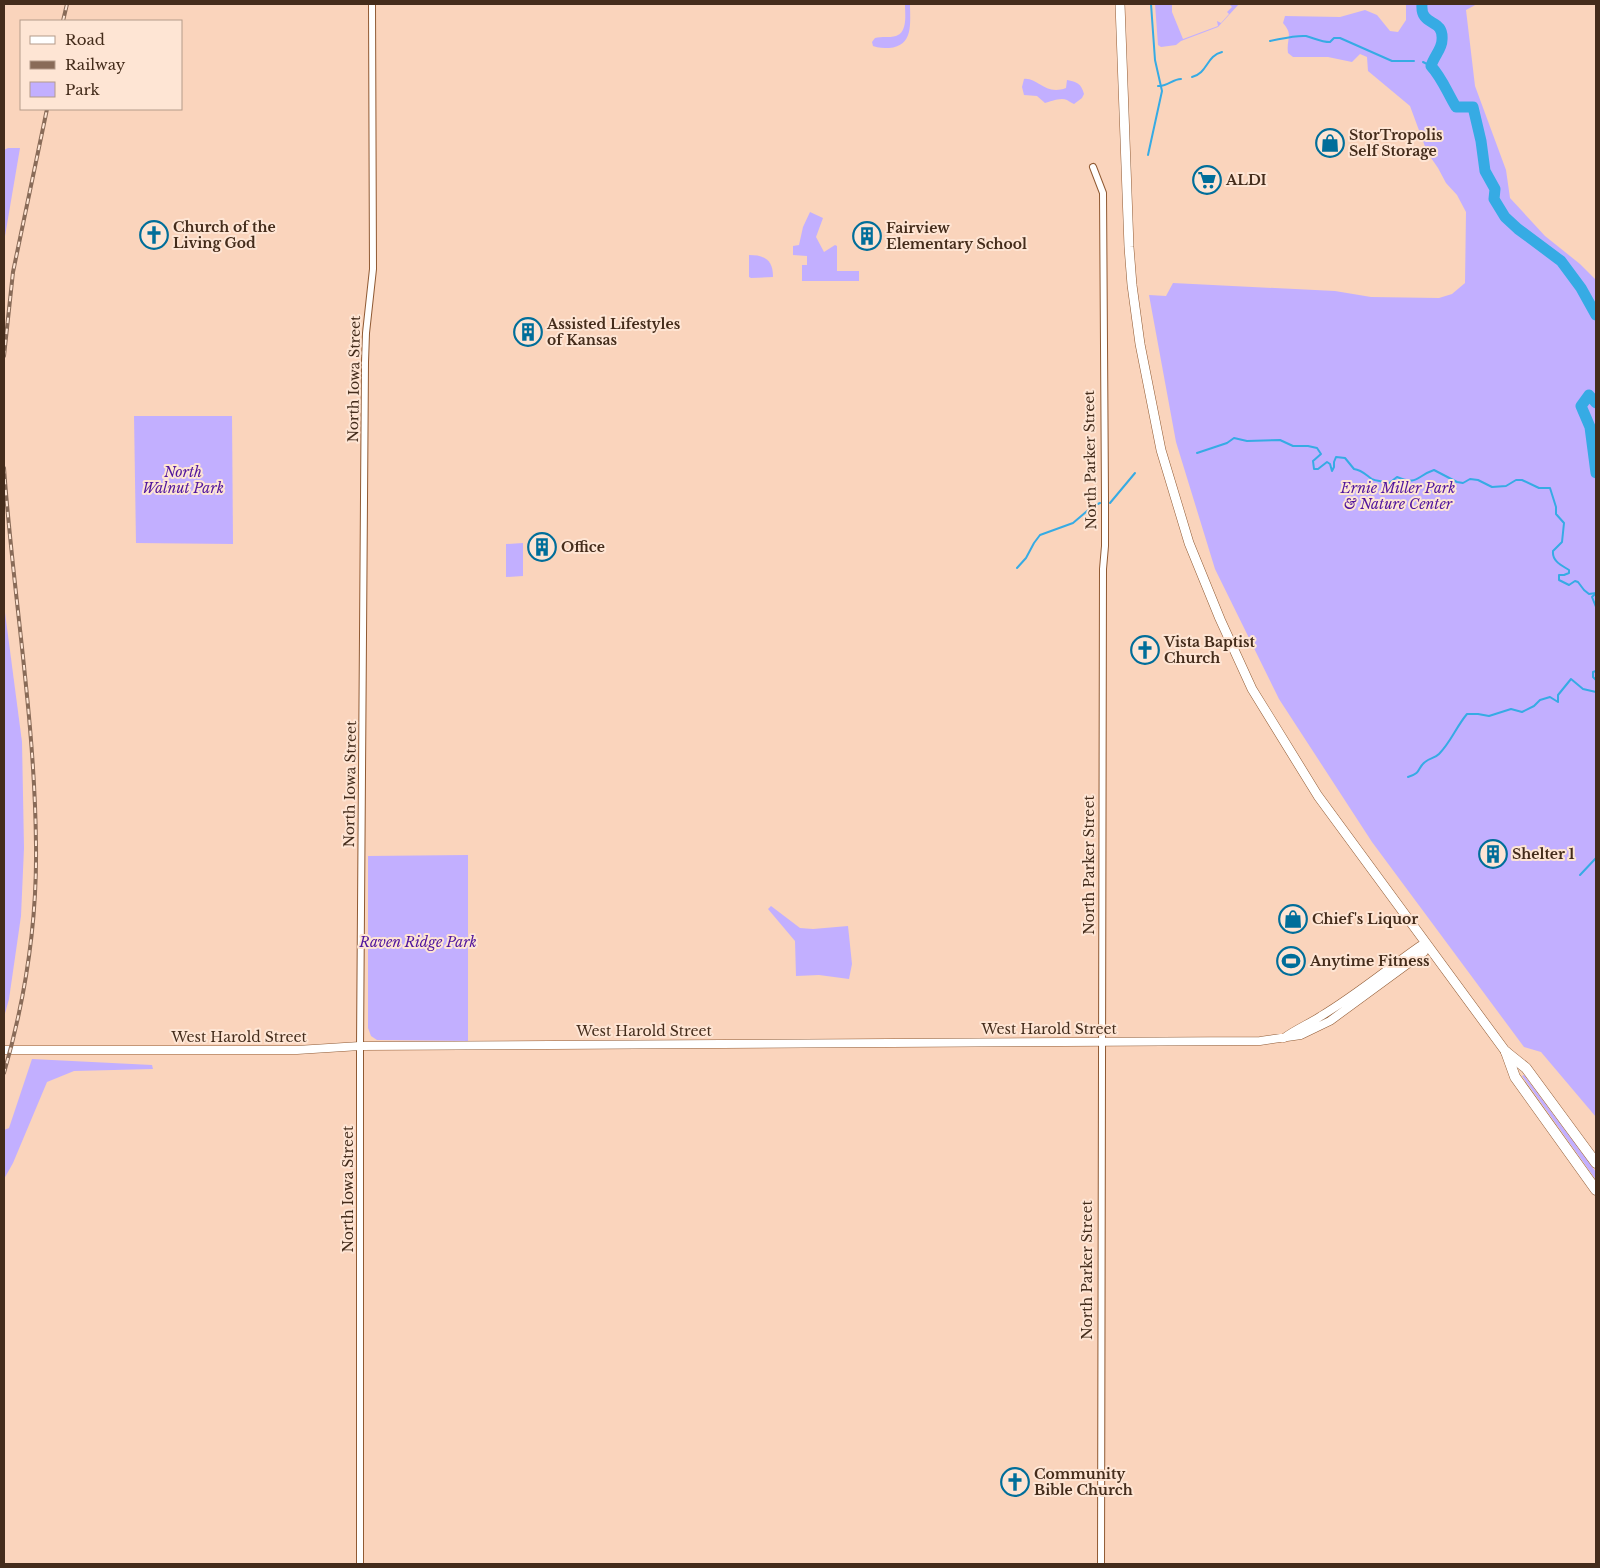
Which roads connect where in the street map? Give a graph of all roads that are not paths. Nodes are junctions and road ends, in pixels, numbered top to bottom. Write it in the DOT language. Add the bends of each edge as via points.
graph roads {
  1 [pos="372,4"];
  2 [pos="1120,4"];
  3 [pos="1093,167"];
  4 [pos="1427,945"];
  5 [pos="1103,1041"];
  6 [pos="360,1046"];
  7 [pos="4,1050"];
  8 [pos="1506,1052"];
  9 [pos="1596,1163"];
  10 [pos="1596,1190"];
  11 [pos="360,1564"];
  12 [pos="1101,1564"];
  1 -- 6 [label="street, North Iowa Street" via="373,269 365,362"];
  2 -- 4 [label="highway" via="1129,247 1140,344 1161,450 1188,543 1252,688 1274,726 1318,796"];
  3 -- 5 [label="street, North Parker Street" via="1102,193 1105,488"];
  4 -- 5 [label="main road, West Harold Street" via="1424,952 1330,1021 1301,1035 1252,1041"];
  4 -- 8 [label="highway"];
  5 -- 6 [label="main road, West Harold Street"];
  5 -- 12 [label="street, North Parker Street"];
  6 -- 7 [label="main road, West Harold Street" via="297,1050"];
  6 -- 11 [label="street, North Iowa Street"];
  8 -- 9 [label="highway" via="1526,1068"];
  8 -- 10 [label="highway" via="1515,1077"];
}
